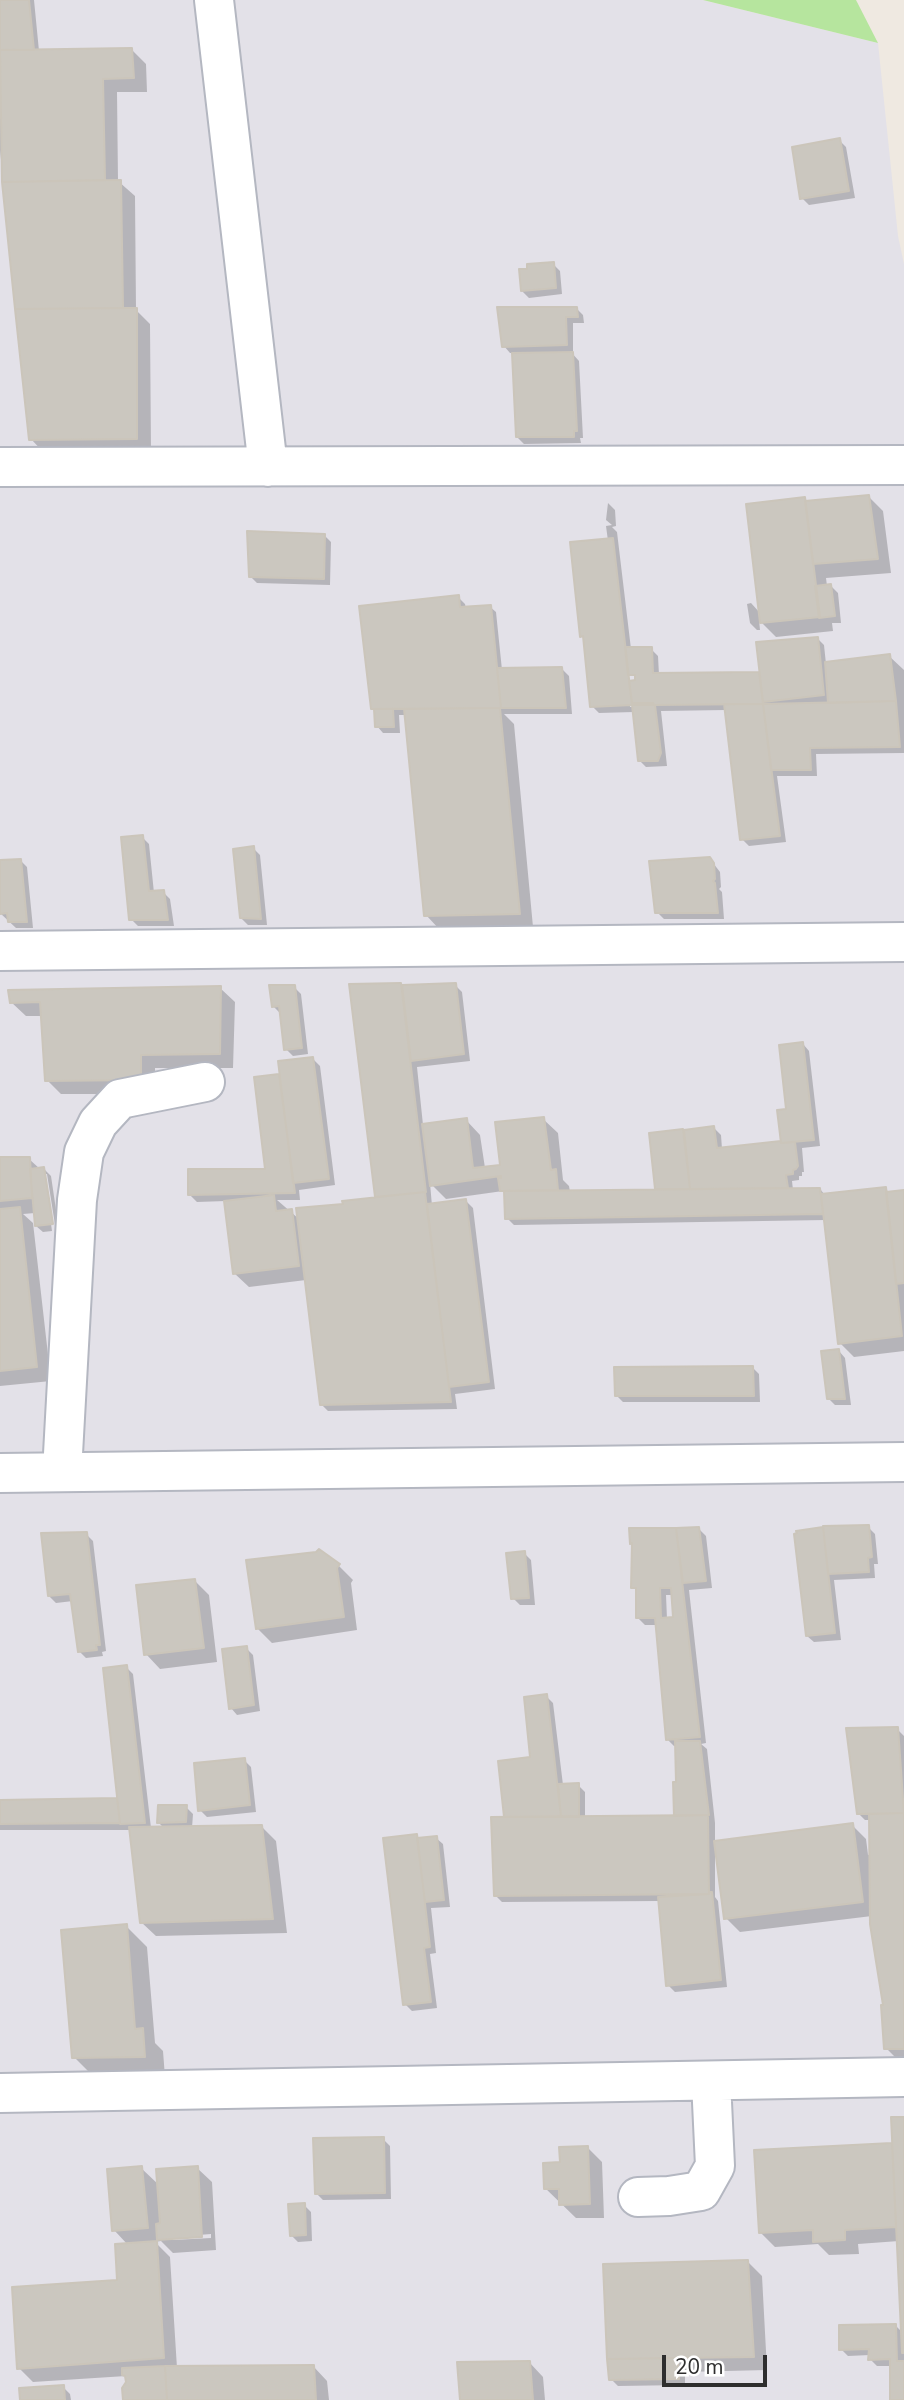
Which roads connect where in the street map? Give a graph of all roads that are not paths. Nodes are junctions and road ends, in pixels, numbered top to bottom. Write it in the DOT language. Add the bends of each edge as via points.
graph roads {
  1 [pos="214,0"];
  2 [pos="904,466"];
  3 [pos="0,467"];
  4 [pos="268,467"];
  5 [pos="904,942"];
  6 [pos="0,951"];
  7 [pos="205,1082"];
  8 [pos="904,1462"];
  9 [pos="62,1472"];
  10 [pos="0,1473"];
  11 [pos="904,2077"];
  12 [pos="711,2081"];
  13 [pos="0,2093"];
  14 [pos="638,2197"];
  1 -- 4 [label="lane"];
  2 -- 4 [label="lane"];
  3 -- 4 [label="lane"];
  5 -- 6 [label="lane"];
  7 -- 9 [label="lane" via="120,1099 98,1123 84,1152 77,1200"];
  8 -- 9 [label="lane"];
  9 -- 10 [label="lane"];
  11 -- 12 [label="lane"];
  12 -- 13 [label="lane"];
  12 -- 14 [label="lane" via="715,2166 701,2191"];
}
